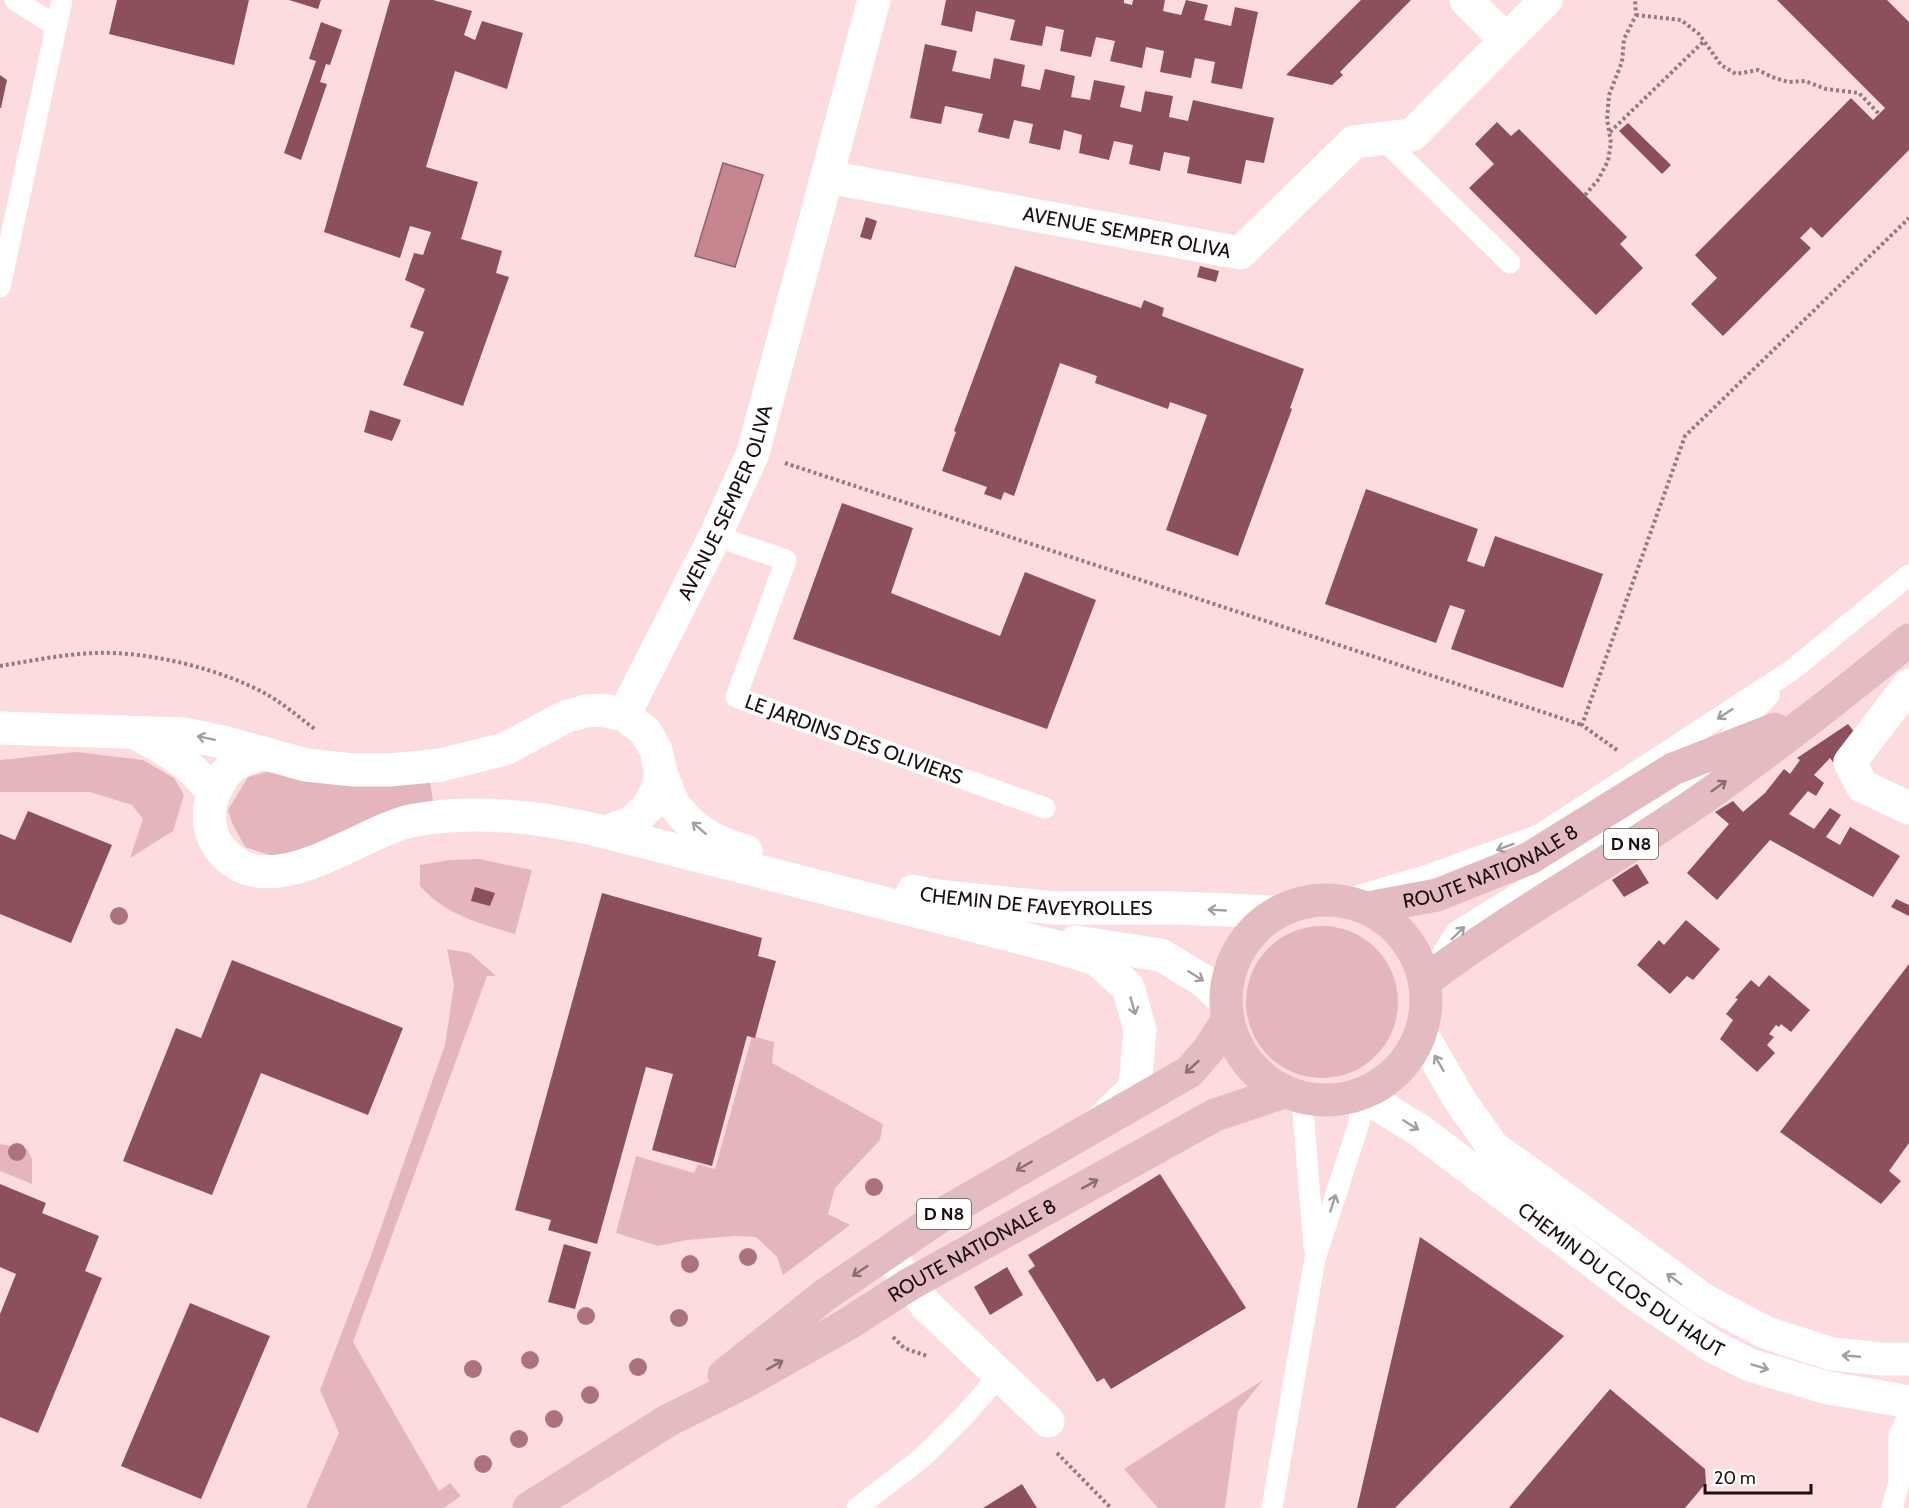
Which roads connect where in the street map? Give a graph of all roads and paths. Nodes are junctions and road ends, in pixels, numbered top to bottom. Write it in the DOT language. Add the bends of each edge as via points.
graph roads {
  1 [pos="15,0"];
  2 [pos="62,0"];
  3 [pos="874,0"];
  4 [pos="1466,0"];
  5 [pos="1546,0"];
  6 [pos="1635,0"];
  7 [pos="1636,15"];
  8 [pos="56,26"];
  9 [pos="1506,40"];
  10 [pos="1704,41"];
  11 [pos="1880,114"];
  12 [pos="1609,133"];
  13 [pos="1382,138"];
  14 [pos="828,177"];
  15 [pos="1585,195"];
  16 [pos="1909,218"];
  17 [pos="4,245"];
  18 [pos="1510,264"];
  19 [pos="0,287"];
  20 [pos="753,453"];
  21 [pos="715,536"];
  22 [pos="1909,575"];
  23 [pos="1909,640"];
  24 [pos="0,666"];
  25 [pos="1792,670"];
  26 [pos="1909,685"];
  27 [pos="1833,702"];
  28 [pos="624,715"];
  29 [pos="1582,725"];
  30 [pos="0,728"];
  31 [pos="130,731"];
  32 [pos="326,737"];
  33 [pos="262,753"];
  34 [pos="1622,754"];
  35 [pos="1713,754"];
  36 [pos="661,773"];
  37 [pos="214,794"];
  38 [pos="1045,808"];
  39 [pos="1909,808"];
  40 [pos="605,832"];
  41 [pos="1355,904"];
  42 [pos="1276,912"];
  43 [pos="978,928"];
  44 [pos="1425,981"];
  45 [pos="1226,1011"];
  46 [pos="1421,1033"];
  47 [pos="1361,1094"];
  48 [pos="1293,1095"];
  49 [pos="1100,1122"];
  50 [pos="887,1252"];
  51 [pos="1315,1259"];
  52 [pos="910,1284"];
  53 [pos="1909,1359"];
  54 [pos="1000,1375"];
  55 [pos="1909,1402"];
  56 [pos="1909,1414"];
  57 [pos="667,1421"];
  58 [pos="1049,1433"];
  59 [pos="529,1508"];
  60 [pos="857,1508"];
  61 [pos="1111,1508"];
  62 [pos="1272,1508"];
  63 [pos="1892,1508"];
  1 -- 8 [label="lane"];
  2 -- 8 [label="lane"];
  3 -- 14 [label="street, AVENUE SEMPER OLIVA"];
  4 -- 9 [label="street"];
  5 -- 9 [label="street, AVENUE SEMPER OLIVA"];
  6 -- 7 [label="path"];
  7 -- 10 [label="path" via="1681,21"];
  7 -- 12 [label="path" via="1624,39 1622,62 1609,95"];
  8 -- 17 [label="lane"];
  9 -- 13 [label="street, AVENUE SEMPER OLIVA" via="1412,135"];
  10 -- 11 [label="path" via="1721,65 1736,74 1758,70 1788,82 1805,81 1826,89 1858,93"];
  10 -- 12 [label="path"];
  12 -- 15 [label="path" via="1608,161"];
  13 -- 14 [label="street, AVENUE SEMPER OLIVA" via="1354,142 1240,253"];
  13 -- 18 [label="lane"];
  14 -- 20 [label="street, AVENUE SEMPER OLIVA"];
  16 -- 29 [label="path" via="1685,436"];
  17 -- 19 [label="lane"];
  20 -- 21 [label="street, AVENUE SEMPER OLIVA"];
  20 -- 29 [label="path"];
  21 -- 28 [label="street, AVENUE SEMPER OLIVA"];
  21 -- 38 [label="lane, LE JARDINS DES OLIVIERS" via="786,560 736,697"];
  22 -- 25 [label="lane, D N8"];
  23 -- 27 [label="main road, ROUTE NATIONALE 8 / D N8"];
  24 -- 32 [label="path" via="96,653 146,655 248,685"];
  25 -- 35 [label="lane, D N8"];
  25 -- 41 [label="lane, D N8, one-way" via="1539,835"];
  26 -- 39 [label="street" via="1850,762 1862,786"];
  27 -- 35 [label="main road, ROUTE NATIONALE 8 / D N8"];
  44 -- 27 [label="main road, ROUTE NATIONALE 8 / D N8, one-way" via="1469,948 1699,801"];
  28 -- 33 [label="street" via="586,711 565,717 505,749 441,765 353,770 306,765"];
  28 -- 36 [label="street, CHEMIN DE FAVEYROLLES" via="645,731 656,750"];
  29 -- 34 [label="path"];
  30 -- 31 [label="street"];
  33 -- 31 [label="street, one-way" via="184,734"];
  31 -- 37 [label="street" via="182,760"];
  33 -- 37 [label="street, CHEMIN DE FAVEYROLLES" via="230,766"];
  35 -- 41 [label="main road, ROUTE NATIONALE 8 / D N8" via="1673,769 1530,858 1437,895"];
  44 -- 35 [label="lane, D N8, one-way" via="1456,932 1677,795"];
  36 -- 40 [label="street" via="648,807 631,823"];
  42 -- 36 [label="street, CHEMIN DE FAVEYROLLES, one-way" via="1055,908 936,896 714,841 675,807"];
  37 -- 40 [label="street, CHEMIN DE FAVEYROLLES" via="208,820 214,841 225,855 258,872 318,861 414,820 484,814 518,816 557,820"];
  40 -- 43 [label="street, CHEMIN DE FAVEYROLLES"];
  41 -- 42 [label="main road" via="1320,899"];
  41 -- 44 [label="main road" via="1388,920 1405,937 1418,958"];
  42 -- 45 [label="main road" via="1254,929 1238,950 1228,975"];
  43 -- 45 [label="street, CHEMIN DE FAVEYROLLES, one-way" via="1161,955 1204,981"];
  43 -- 49 [label="street, CHEMIN DE FAVEYROLLES, one-way" via="1096,958 1128,987 1140,1030 1135,1088"];
  44 -- 46 [label="main road"];
  45 -- 48 [label="main road" via="1235,1043 1247,1064 1264,1080"];
  45 -- 49 [label="main road, ROUTE NATIONALE 8 / D N8, one-way" via="1209,1049 1189,1072"];
  46 -- 47 [label="main road" via="1407,1059 1386,1080"];
  53 -- 46 [label="street, CHEMIN DU CLOS DU HAUT, one-way" via="1832,1354 1767,1334 1704,1300 1493,1147 1461,1102"];
  47 -- 48 [label="main road" via="1332,1101"];
  51 -- 47 [label="lane, one-way" via="1359,1123"];
  47 -- 55 [label="street, CHEMIN DU CLOS DU HAUT, one-way" via="1419,1130 1641,1298 1712,1346 1750,1365 1824,1387"];
  48 -- 51 [label="lane"];
  52 -- 48 [label="main road, ROUTE NATIONALE 8 / D N8, one-way" via="1215,1115"];
  49 -- 50 [label="main road, ROUTE NATIONALE 8 / D N8, one-way" via="951,1209"];
  50 -- 52 [label="street"];
  50 -- 57 [label="main road, ROUTE NATIONALE 8 / D N8, one-way" via="825,1295"];
  51 -- 62 [label="lane"];
  52 -- 54 [label="street"];
  57 -- 52 [label="main road, ROUTE NATIONALE 8 / D N8, one-way" via="745,1382"];
  54 -- 58 [label="street"];
  54 -- 60 [label="lane" via="923,1457"];
  56 -- 63 [label="lane" via="1899,1435 1899,1482"];
  57 -- 59 [label="main road, ROUTE NATIONALE 8 / D N8"];
  58 -- 61 [label="path"];
}
